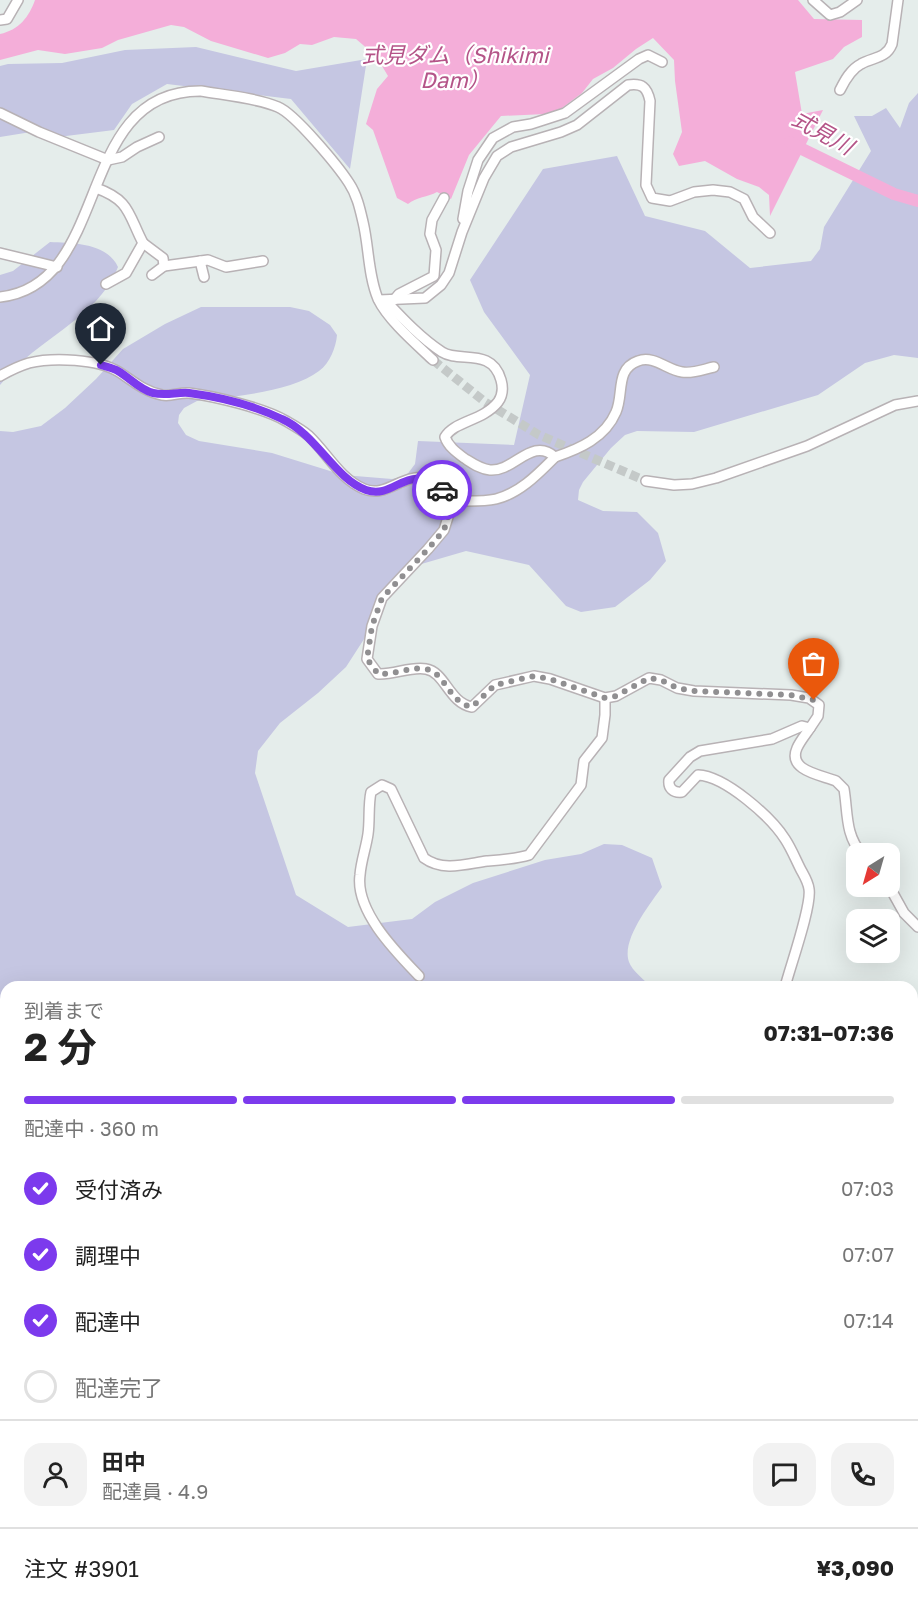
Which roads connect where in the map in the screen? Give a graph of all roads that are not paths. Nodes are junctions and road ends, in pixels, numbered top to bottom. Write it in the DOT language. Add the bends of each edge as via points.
graph roads {
  1 [pos="18,0"];
  2 [pos="813,0"];
  3 [pos="857,0"];
  4 [pos="898,0"];
  5 [pos="0,20"];
  6 [pos="662,62"];
  7 [pos="840,90"];
  8 [pos="0,113"];
  9 [pos="159,137"];
  10 [pos="108,160"];
  11 [pos="96,188"];
  12 [pos="444,198"];
  13 [pos="463,227"];
  14 [pos="770,232"];
  15 [pos="143,243"];
  16 [pos="0,253"];
  17 [pos="200,261"];
  18 [pos="263,261"];
  19 [pos="164,266"];
  20 [pos="57,267"];
  21 [pos="152,275"];
  22 [pos="204,277"];
  23 [pos="106,284"];
  24 [pos="0,297"];
  25 [pos="386,300"];
  26 [pos="433,360"];
  27 [pos="714,367"];
  28 [pos="0,376"];
  29 [pos="918,400"];
  30 [pos="555,457"];
  31 [pos="646,481"];
  32 [pos="453,501"];
  33 [pos="605,698"];
  34 [pos="810,728"];
  35 [pos="854,843"];
  36 [pos="895,897"];
  37 [pos="918,927"];
  38 [pos="419,976"];
  39 [pos="787,981"];
  1 -- 5 [label="street" via="7,19"];
  2 -- 3 [label="street" via="830,15"];
  4 -- 7 [label="street" via="889,51 859,64"];
  6 -- 13 [label="street" via="648,54 565,113 513,127 493,138 478,160"];
  8 -- 10 [label="street"];
  9 -- 10 [label="street" via="122,157"];
  10 -- 11 [label="street"];
  10 -- 25 [label="street" via="133,118 164,96 201,91 279,107 291,114 350,184 364,225 370,272"];
  11 -- 15 [label="street" via="110,193 129,210"];
  11 -- 20 [label="street"];
  12 -- 25 [label="street" via="432,220 430,234 436,250 434,276"];
  13 -- 14 [label="street" via="498,156 511,147 577,125 628,85 637,84 647,90 650,101 646,185 652,198 670,201 694,192 730,192 744,199 753,217"];
  13 -- 25 [label="street" via="449,273 441,285 425,298"];
  15 -- 19 [label="street" via="164,258"];
  15 -- 23 [label="street" via="126,273"];
  16 -- 20 [label="street"];
  17 -- 18 [label="street" via="226,267"];
  17 -- 19 [label="street"];
  17 -- 22 [label="street"];
  19 -- 21 [label="street"];
  20 -- 24 [label="street" via="30,290"];
  25 -- 26 [label="street" via="400,329"];
  25 -- 30 [label="street" via="416,333 445,354 473,356 494,367 500,375 503,391 499,400 475,420 448,430 447,443 472,464 488,470 540,450"];
  27 -- 30 [label="street" via="680,372 655,361 638,361 621,380 616,413 606,428 591,442"];
  28 -- 32 [label="street" via="30,363 52,360 101,365 149,392 211,397 283,419 308,435 354,484 367,490 380,492 404,481 426,478"];
  29 -- 31 [label="street" via="895,405 807,446 716,478 674,485"];
  30 -- 32 [label="street" via="535,477 505,496"];
  32 -- 33 [label="street" via="444,530 382,598 368,650 367,659 372,667 378,674 390,675 425,669 434,672 464,706 472,707 495,685 534,676"];
  33 -- 34 [label="street" via="649,678 694,691 791,695 809,698 819,705 819,716"];
  33 -- 38 [label="street" via="602,738 584,761 581,784 529,855 466,866 431,863 424,858 391,789 382,785 371,792 360,892 377,927"];
  34 -- 35 [label="street" via="797,748 797,762 801,768 841,784"];
  34 -- 39 [label="street" via="802,726 772,739 700,751 687,759 669,780 671,789 678,792 698,775 722,782 785,838 809,891"];
  36 -- 37 [label="street"];
}
